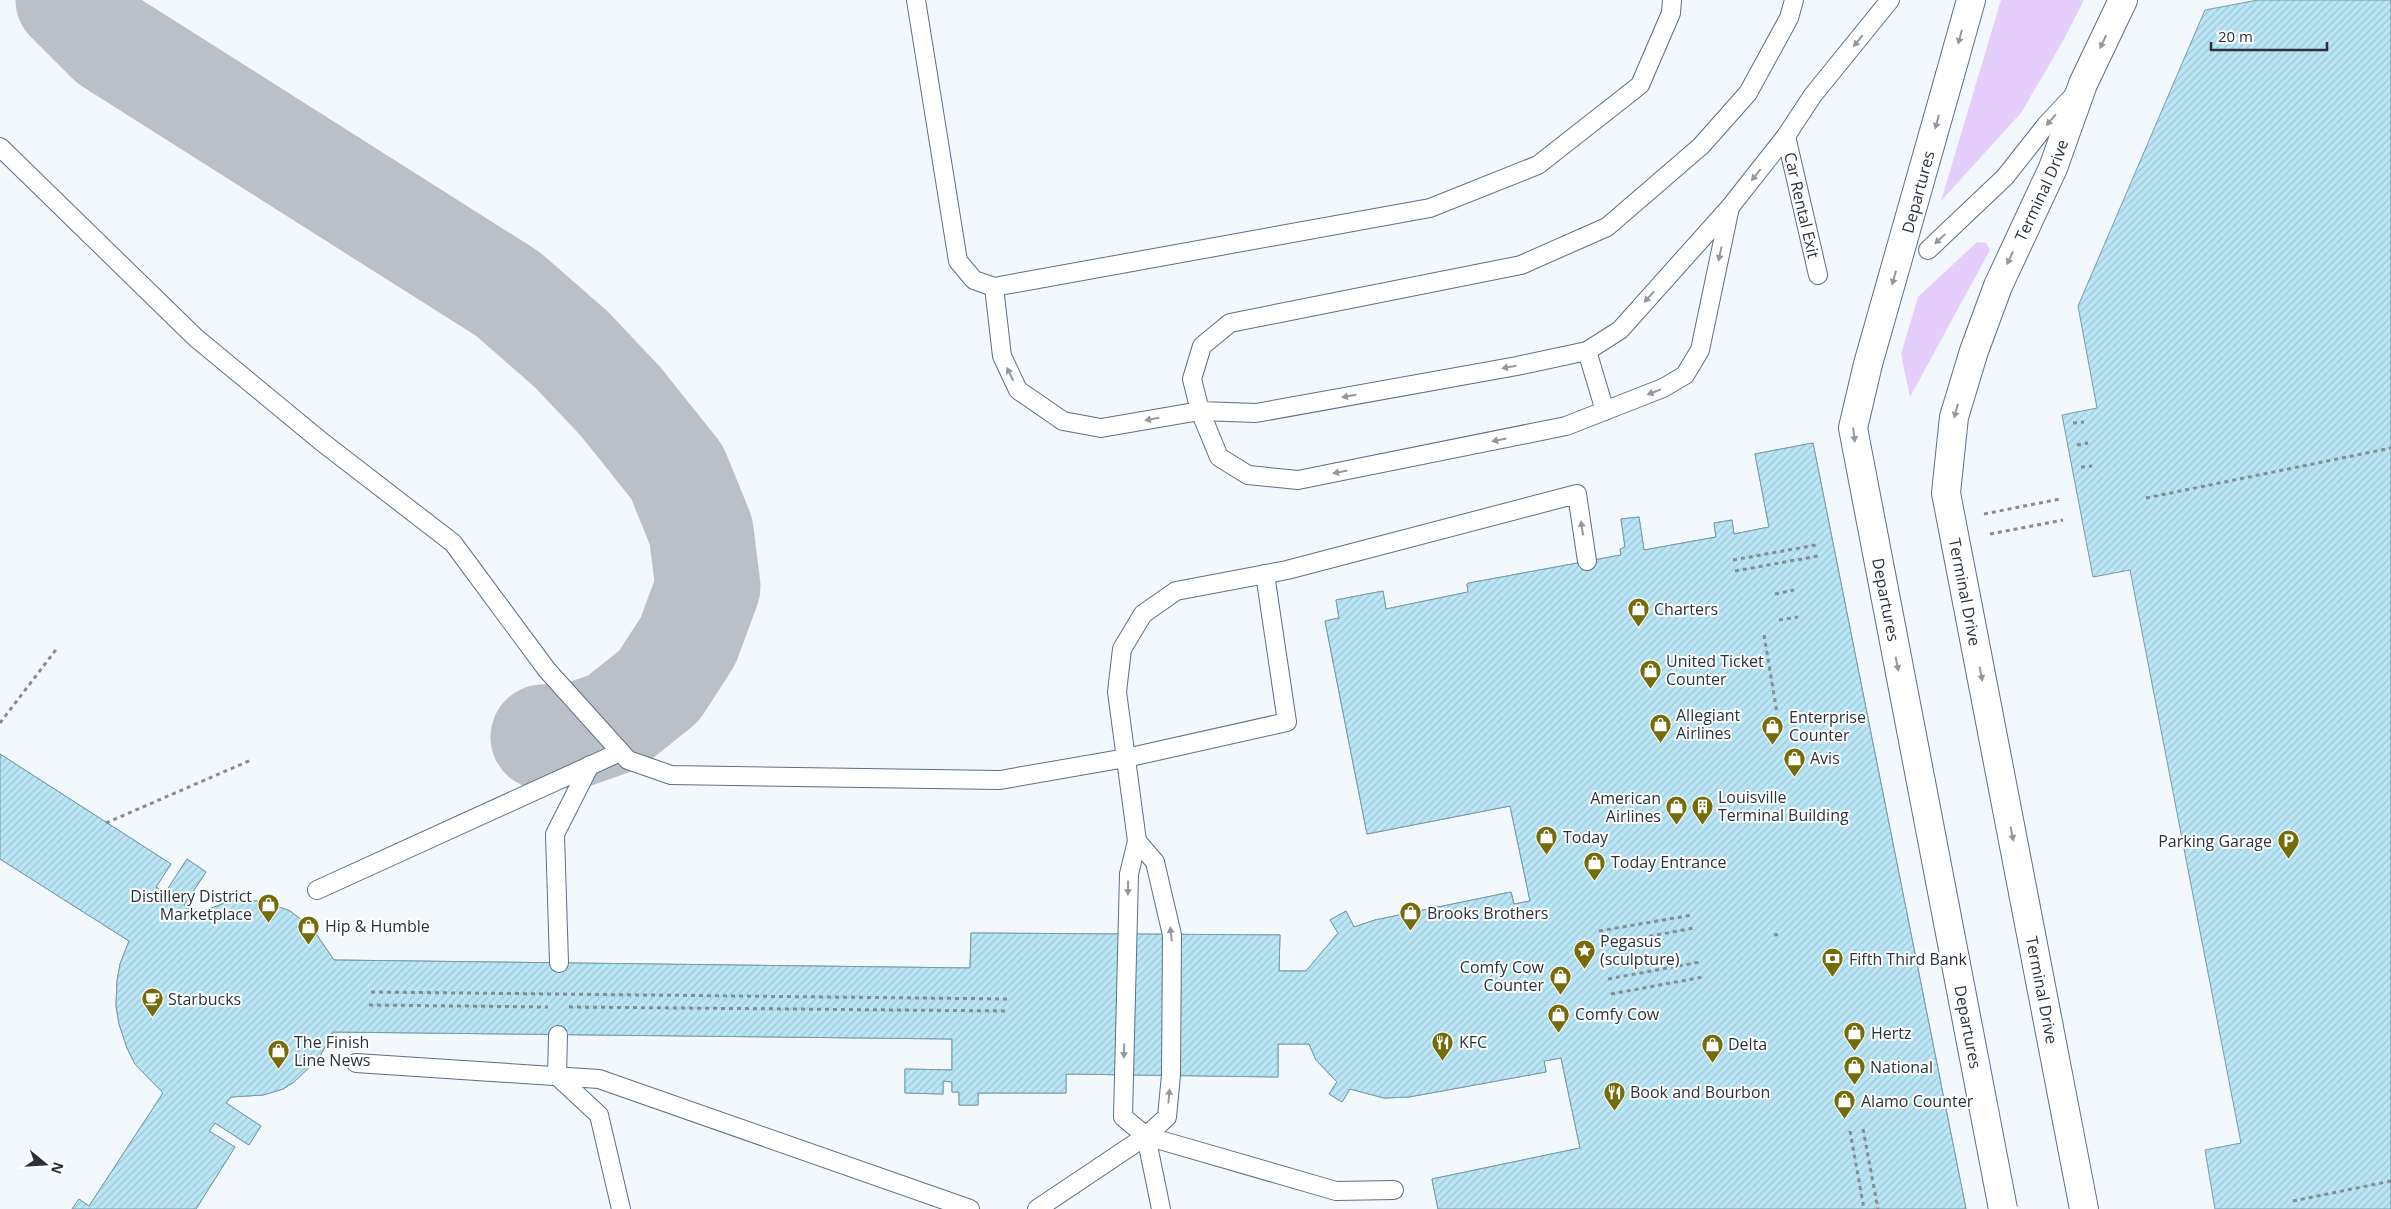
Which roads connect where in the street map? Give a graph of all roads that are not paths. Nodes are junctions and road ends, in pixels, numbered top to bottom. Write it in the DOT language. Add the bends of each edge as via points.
graph roads {
  1 [pos="916,0"];
  2 [pos="1672,0"];
  3 [pos="1794,0"];
  4 [pos="1890,0"];
  5 [pos="1971,0"];
  6 [pos="2124,0"];
  7 [pos="2083,84"];
  8 [pos="1786,136"];
  9 [pos="0,147"];
  10 [pos="1730,207"];
  11 [pos="1928,250"];
  12 [pos="1818,275"];
  13 [pos="994,287"];
  14 [pos="1587,351"];
  15 [pos="1200,411"];
  16 [pos="1605,411"];
  17 [pos="1587,561"];
  18 [pos="1265,574"];
  19 [pos="620,752"];
  20 [pos="1126,758"];
  21 [pos="590,765"];
  22 [pos="1137,841"];
  23 [pos="317,890"];
  24 [pos="559,964"];
  25 [pos="558,1035"];
  26 [pos="356,1063"];
  27 [pos="557,1076"];
  28 [pos="1146,1136"];
  29 [pos="1394,1190"];
  30 [pos="621,1209"];
  31 [pos="970,1209"];
  32 [pos="1037,1209"];
  33 [pos="1161,1209"];
  34 [pos="2003,1209"];
  35 [pos="2084,1209"];
  1 -- 13 [label="lane" via="958,260 974,280"];
  2 -- 13 [label="lane" via="1671,13 1640,85 1538,165 1430,208"];
  3 -- 15 [label="lane" via="1789,18 1748,93 1701,146 1607,227 1521,265 1230,323 1202,346 1192,379"];
  4 -- 8 [label="lane, one-way" via="1813,95"];
  5 -- 34 [label="main road, Departures, one-way, bridge" via="1868,364 1853,428"];
  6 -- 7 [label="main road, Terminal Drive, one-way"];
  7 -- 11 [label="lane, one-way" via="2005,177"];
  7 -- 35 [label="main road, Terminal Drive, one-way" via="2053,168 1998,286 1974,351 1954,417 1946,493"];
  8 -- 10 [label="lane, one-way"];
  8 -- 12 [label="lane, Car Rental Exit"];
  9 -- 19 [label="lane" via="196,338 322,442 453,543 547,670"];
  10 -- 14 [label="lane, one-way" via="1620,330"];
  10 -- 16 [label="lane, one-way" via="1700,350 1685,375 1663,388"];
  15 -- 13 [label="lane, one-way" via="1100,428 1063,421 1018,390 1002,356"];
  14 -- 15 [label="lane, one-way" via="1256,413"];
  14 -- 16 [label="lane"];
  16 -- 15 [label="lane, one-way" via="1566,426 1298,480 1248,475 1219,457"];
  17 -- 18 [label="lane, one-way" via="1577,494"];
  18 -- 20 [label="lane" via="1176,591 1142,614 1122,649 1117,692"];
  18 -- 20 [label="lane" via="1287,722"];
  19 -- 20 [label="lane" via="628,760 671,776 1000,780"];
  19 -- 21 [label="lane"];
  20 -- 22 [label="lane"];
  21 -- 23 [label="lane"];
  21 -- 24 [label="lane" via="555,834"];
  22 -- 28 [label="lane, one-way" via="1129,874 1123,1117"];
  28 -- 22 [label="lane, one-way" via="1167,1117 1171,1075 1172,935 1156,862"];
  25 -- 27 [label="lane"];
  26 -- 27 [label="lane"];
  27 -- 30 [label="lane" via="599,1114"];
  27 -- 31 [label="lane" via="598,1079"];
  28 -- 29 [label="lane" via="1336,1191"];
  28 -- 32 [label="lane"];
  28 -- 33 [label="lane"];
}
